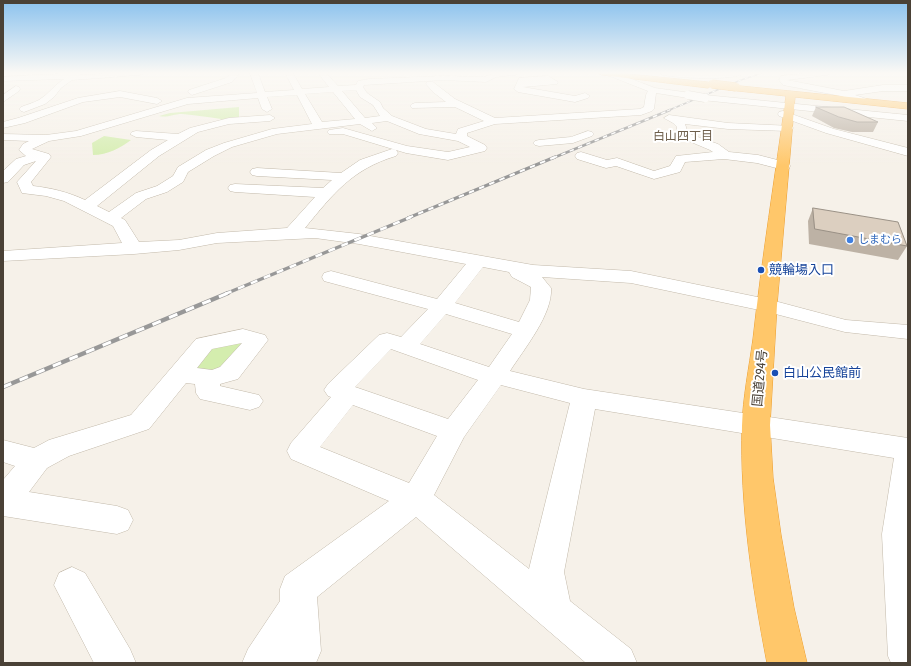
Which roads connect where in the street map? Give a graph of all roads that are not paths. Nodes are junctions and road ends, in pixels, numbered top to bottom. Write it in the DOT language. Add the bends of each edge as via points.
graph roads {
  1 [pos="37,104"];
  2 [pos="69,104"];
  3 [pos="155,104"];
  4 [pos="165,104"];
  5 [pos="230,104"];
  6 [pos="266,104"];
  7 [pos="307,104"];
  8 [pos="348,104"];
  9 [pos="377,104"];
  10 [pos="459,104"];
  11 [pos="649,104"];
  12 [pos="791,104"];
  13 [pos="800,104"];
  14 [pos="898,104"];
  15 [pos="158,105"];
  16 [pos="908,105"];
  17 [pos="120,111"];
  18 [pos="476,113"];
  19 [pos="442,115"];
  20 [pos="99,117"];
  21 [pos="3,118"];
  22 [pos="270,118"];
  23 [pos="388,118"];
  24 [pos="908,118"];
  25 [pos="362,121"];
  26 [pos="498,121"];
  27 [pos="3,125"];
  28 [pos="319,126"];
  29 [pos="276,131"];
  30 [pos="136,134"];
  31 [pos="588,134"];
  32 [pos="3,137"];
  33 [pos="47,138"];
  34 [pos="180,138"];
  35 [pos="461,138"];
  36 [pos="249,139"];
  37 [pos="282,142"];
  38 [pos="266,146"];
  39 [pos="464,152"];
  40 [pos="908,152"];
  41 [pos="392,153"];
  42 [pos="725,155"];
  43 [pos="39,156"];
  44 [pos="581,156"];
  45 [pos="784,166"];
  46 [pos="257,172"];
  47 [pos="4,177"];
  48 [pos="344,177"];
  49 [pos="235,188"];
  50 [pos="327,193"];
  51 [pos="87,206"];
  52 [pos="110,219"];
  53 [pos="292,233"];
  54 [pos="134,248"];
  55 [pos="5,258"];
  56 [pos="478,261"];
  57 [pos="518,269"];
  58 [pos="331,277"];
  59 [pos="767,305"];
  60 [pos="442,306"];
  61 [pos="525,331"];
  62 [pos="908,332"];
  63 [pos="406,346"];
  64 [pos="179,374"];
  65 [pos="494,376"];
  66 [pos="206,377"];
  67 [pos="348,394"];
  68 [pos="584,398"];
  69 [pos="250,401"];
  70 [pos="756,425"];
  71 [pos="454,431"];
  72 [pos="908,449"];
  73 [pos="3,451"];
  74 [pos="908,459"];
  75 [pos="38,460"];
  76 [pos="416,499"];
  77 [pos="4,502"];
  78 [pos="117,520"];
  79 [pos="72,585"];
  80 [pos="299,606"];
  81 [pos="554,611"];
  82 [pos="908,656"];
  83 [pos="116,663"];
  84 [pos="262,663"];
  85 [pos="293,663"];
  86 [pos="617,663"];
  87 [pos="787,663"];
  1 -- 21 [label="street"];
  2 -- 27 [label="street"];
  3 -- 15 [label="street"];
  4 -- 15 [label="street"];
  5 -- 15 [label="street" via="176,112"];
  6 -- 22 [label="street"];
  7 -- 28 [label="street"];
  8 -- 25 [label="street"];
  9 -- 23 [label="street"];
  10 -- 18 [label="street"];
  11 -- 26 [label="street" via="649,109 636,114 592,114"];
  12 -- 24 [label="street"];
  12 -- 40 [label="street" via="830,131"];
  12 -- 42 [label="street" via="728,126 667,117 677,121 685,135 714,147"];
  12 -- 45 [label="highway, 国道294号"];
  13 -- 16 [label="highway"];
  14 -- 16 [label="highway"];
  15 -- 17 [label="street"];
  15 -- 33 [label="street" via="77,134"];
  18 -- 19 [label="street"];
  18 -- 26 [label="street"];
  20 -- 33 [label="street"];
  22 -- 29 [label="street"];
  22 -- 34 [label="street" via="244,117 194,130"];
  23 -- 25 [label="street"];
  23 -- 35 [label="street" via="423,132"];
  25 -- 28 [label="street"];
  25 -- 39 [label="street" via="370,128"];
  26 -- 31 [label="street" via="541,144 573,140"];
  26 -- 35 [label="street" via="462,131"];
  28 -- 29 [label="street"];
  29 -- 36 [label="street"];
  30 -- 34 [label="street"];
  32 -- 33 [label="street"];
  33 -- 43 [label="street" via="27,146 25,150"];
  34 -- 51 [label="street" via="155,153"];
  35 -- 39 [label="street" via="480,148"];
  36 -- 38 [label="street"];
  36 -- 52 [label="street" via="205,156 183,170 178,179 162,189 140,196"];
  37 -- 39 [label="street" via="343,131 406,149 448,156"];
  41 -- 48 [label="street" via="358,167"];
  42 -- 44 [label="street" via="680,158 675,169 654,175 617,162 606,164"];
  42 -- 45 [label="street" via="753,158"];
  43 -- 47 [label="street" via="20,162"];
  43 -- 51 [label="street" via="45,157 24,182 27,190 47,192"];
  45 -- 59 [label="highway, 国道294号"];
  46 -- 48 [label="street"];
  48 -- 50 [label="street"];
  49 -- 50 [label="street"];
  50 -- 53 [label="street"];
  51 -- 52 [label="street"];
  52 -- 54 [label="street" via="119,223"];
  53 -- 54 [label="street" via="217,238 179,245"];
  53 -- 56 [label="street" via="334,235"];
  54 -- 55 [label="street"];
  56 -- 57 [label="street"];
  56 -- 60 [label="street"];
  57 -- 59 [label="street" via="631,277"];
  57 -- 61 [label="street" via="519,273 541,287 536,313"];
  58 -- 60 [label="street"];
  59 -- 62 [label="street" via="845,326"];
  59 -- 70 [label="highway, 国道294号"];
  60 -- 61 [label="street"];
  60 -- 63 [label="street"];
  61 -- 65 [label="street"];
  63 -- 65 [label="street"];
  63 -- 67 [label="street" via="386,340 337,390"];
  64 -- 66 [label="street"];
  64 -- 66 [label="street" via="204,344 243,336 257,340 229,373 213,378"];
  64 -- 75 [label="street" via="140,422 59,448"];
  65 -- 68 [label="street"];
  65 -- 71 [label="street"];
  66 -- 69 [label="street" via="210,393"];
  67 -- 71 [label="street"];
  67 -- 76 [label="street" via="301,451"];
  68 -- 70 [label="street"];
  68 -- 81 [label="street" via="546,572"];
  70 -- 72 [label="street"];
  70 -- 87 [label="highway, 国道294号" via="764,535 775,608"];
  71 -- 76 [label="street"];
  73 -- 75 [label="street"];
  74 -- 82 [label="street" via="898,534"];
  75 -- 77 [label="street"];
  76 -- 80 [label="street" via="298,589"];
  76 -- 81 [label="street"];
  77 -- 78 [label="street"];
  79 -- 83 [label="street"];
  80 -- 84 [label="street"];
  80 -- 85 [label="street" via="301,651"];
  81 -- 86 [label="street"];
}
